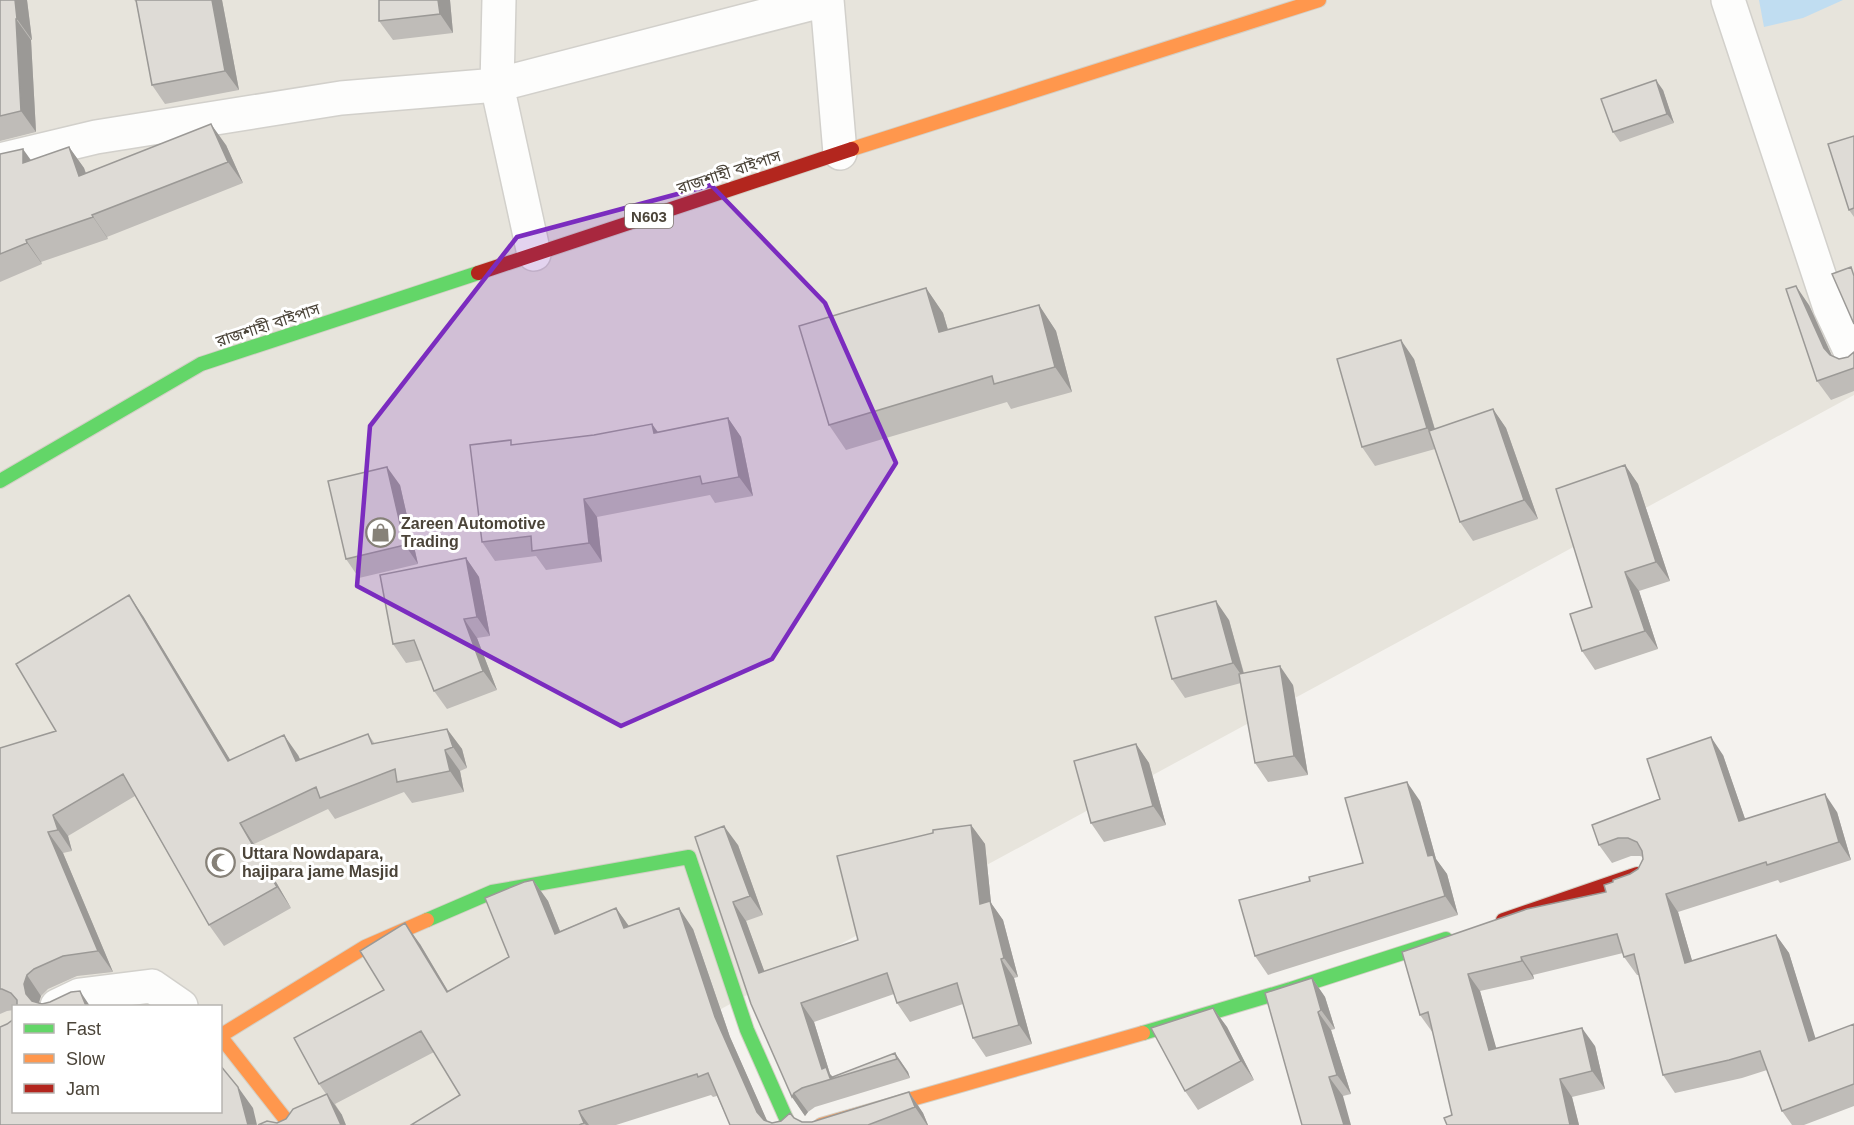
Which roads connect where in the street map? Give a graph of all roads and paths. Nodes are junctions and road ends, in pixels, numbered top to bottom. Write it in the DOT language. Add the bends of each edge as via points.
graph roads {
  1 [pos="499,0"];
  2 [pos="826,0"];
  3 [pos="1319,0"];
  4 [pos="1728,0"];
  5 [pos="497,85"];
  6 [pos="840,153"];
  7 [pos="0,160"];
  8 [pos="534,254"];
  9 [pos="1854,360"];
  10 [pos="0,482"];
  11 [pos="1637,874"];
  12 [pos="1495,922"];
  13 [pos="1463,934"];
  14 [pos="59,1005"];
  15 [pos="180,1005"];
  16 [pos="222,1035"];
  17 [pos="222,1039"];
  18 [pos="290,1125"];
  19 [pos="789,1125"];
  20 [pos="821,1125"];
  1 -- 5 [label="street"];
  2 -- 5 [label="street"];
  2 -- 6 [label="street"];
  3 -- 6 [label="main road, রাজশাহী বাইপাস / N603"];
  4 -- 9 [label="street" via="1830,308"];
  5 -- 7 [label="street" via="341,98 96,137"];
  5 -- 8 [label="street"];
  6 -- 8 [label="main road, রাজশাহী বাইপাস / N603"];
  8 -- 10 [label="main road, রাজশাহী বাইপাস / N603" via="201,364"];
  11 -- 12 [label="main road"];
  13 -- 20 [label="main road" via="1154,1030"];
  14 -- 15 [label="street" via="80,995 152,986"];
  16 -- 19 [label="main road" via="365,947 492,892 689,857 747,1030"];
  17 -- 18 [label="main road"];
}
